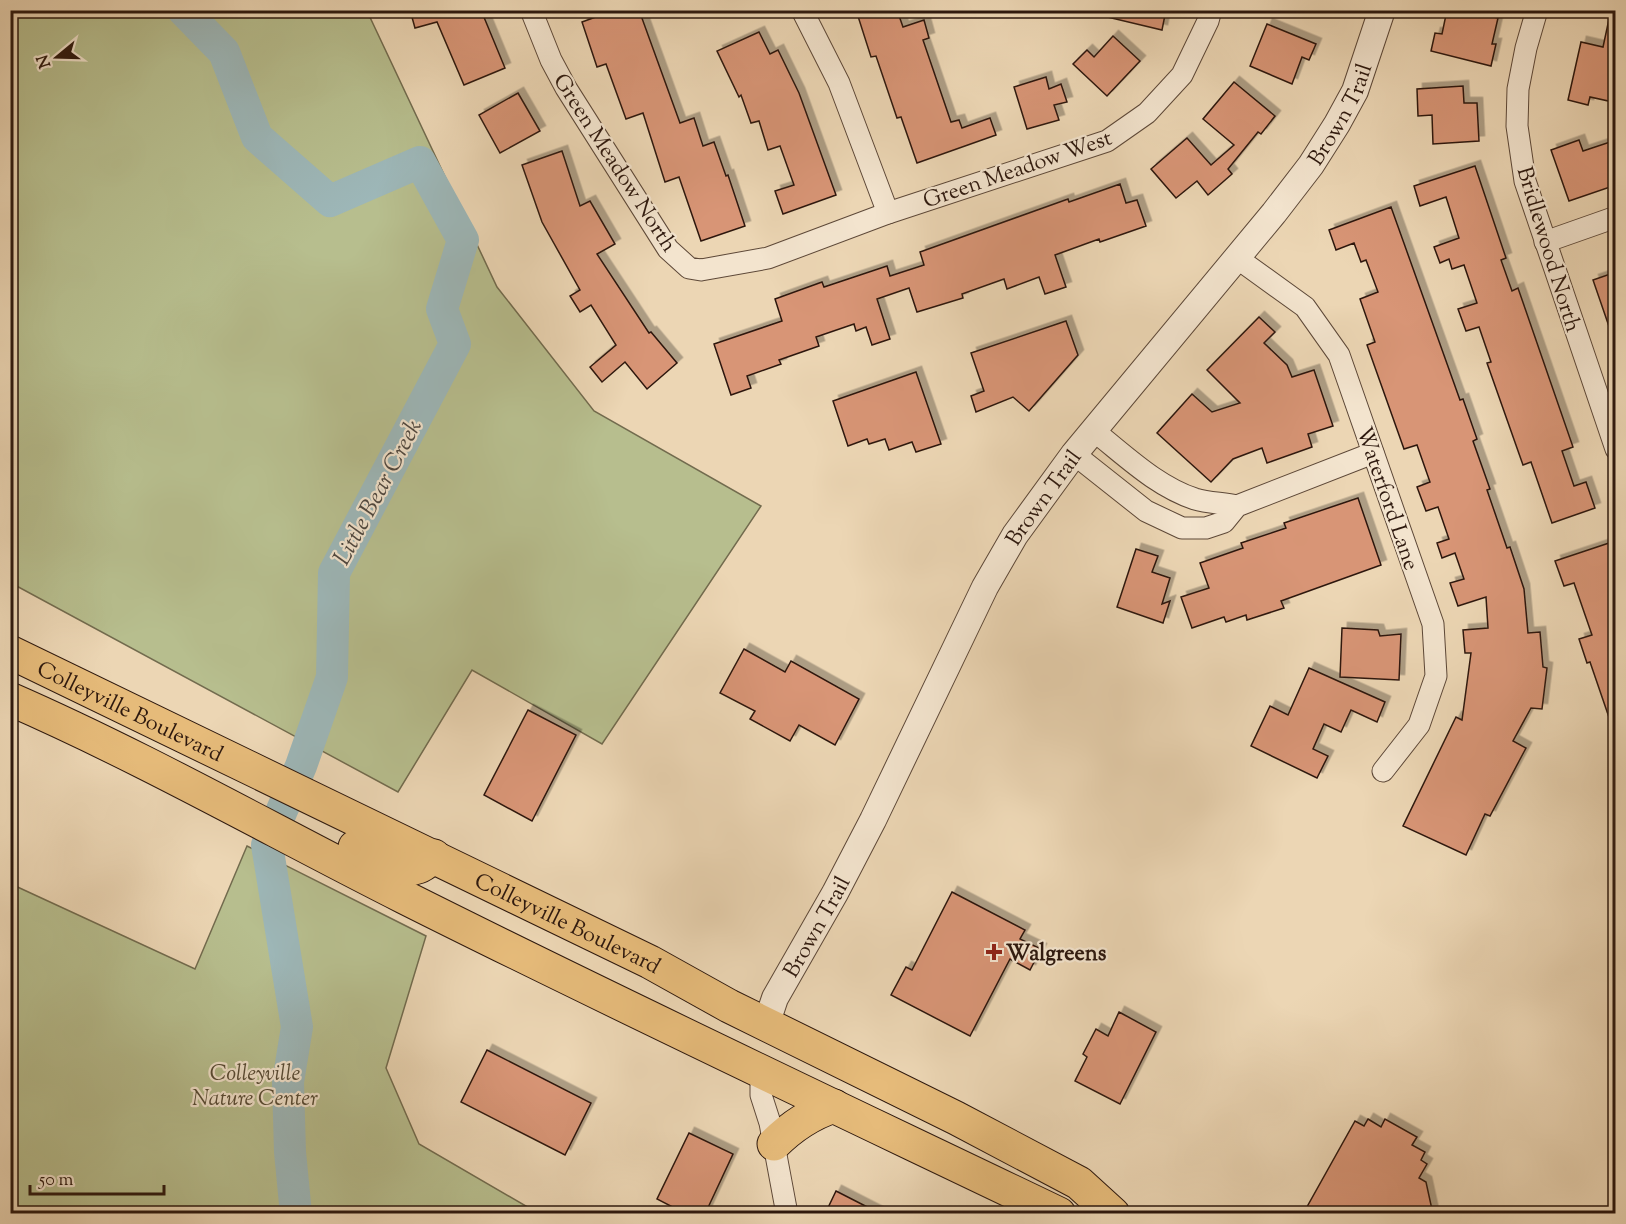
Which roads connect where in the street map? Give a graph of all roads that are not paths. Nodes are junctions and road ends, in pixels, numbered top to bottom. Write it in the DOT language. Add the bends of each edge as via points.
graph roads {
  1 [pos="531,10"];
  2 [pos="802,10"];
  3 [pos="1211,10"];
  4 [pos="1383,10"];
  5 [pos="1537,10"];
  6 [pos="888,213"];
  7 [pos="1616,217"];
  8 [pos="1545,242"];
  9 [pos="768,258"];
  10 [pos="1237,258"];
  11 [pos="1094,431"];
  12 [pos="1616,449"];
  13 [pos="1373,453"];
  14 [pos="1074,454"];
  15 [pos="1237,506"];
  16 [pos="10,652"];
  17 [pos="10,699"];
  18 [pos="1383,771"];
  19 [pos="383,860"];
  20 [pos="766,1025"];
  21 [pos="761,1071"];
  22 [pos="834,1106"];
  23 [pos="956,1118"];
  24 [pos="774,1144"];
  25 [pos="938,1155"];
  26 [pos="788,1214"];
  27 [pos="1059,1214"];
  28 [pos="1113,1214"];
  1 -- 9 [label="street, Green Meadow North" via="566,88 668,249 689,268 701,270"];
  2 -- 6 [label="street" via="839,83"];
  3 -- 6 [label="street, Green Meadow West" via="1182,75 1147,113 1107,141"];
  4 -- 10 [label="street, Brown Trail" via="1355,91 1337,124"];
  5 -- 8 [label="street, Bridlewood North" via="1518,89 1516,126 1524,181"];
  6 -- 9 [label="street, Green Meadow West"];
  7 -- 8 [label="street"];
  8 -- 12 [label="street, Bridlewood North"];
  10 -- 11 [label="street, Brown Trail"];
  10 -- 13 [label="street, Waterford Lane" via="1305,307 1339,355"];
  11 -- 14 [label="street, Brown Trail"];
  11 -- 15 [label="street" via="1165,487 1198,500"];
  13 -- 15 [label="street"];
  13 -- 18 [label="street, Waterford Lane" via="1433,624 1436,676 1419,724"];
  14 -- 15 [label="street" via="1146,511 1182,528 1206,528 1224,522"];
  14 -- 20 [label="street, Brown Trail" via="1015,536 985,587 873,820 775,998"];
  16 -- 19 [label="main road, Colleyville Boulevard" via="190,738"];
  17 -- 19 [label="main road, Colleyville Boulevard"];
  19 -- 20 [label="main road, Colleyville Boulevard" via="434,856 650,962"];
  19 -- 21 [label="main road, Colleyville Boulevard"];
  20 -- 21 [label="main road"];
  20 -- 23 [label="main road, Colleyville Boulevard"];
  21 -- 22 [label="main road, Colleyville Boulevard"];
  21 -- 24 [label="street" via="761,1095"];
  22 -- 24 [label="main road" via="796,1124"];
  22 -- 25 [label="main road, Colleyville Boulevard"];
  23 -- 25 [label="main road"];
  23 -- 28 [label="main road, Colleyville Boulevard" via="1079,1183"];
  24 -- 26 [label="street"];
  25 -- 27 [label="main road, Colleyville Boulevard"];
}
